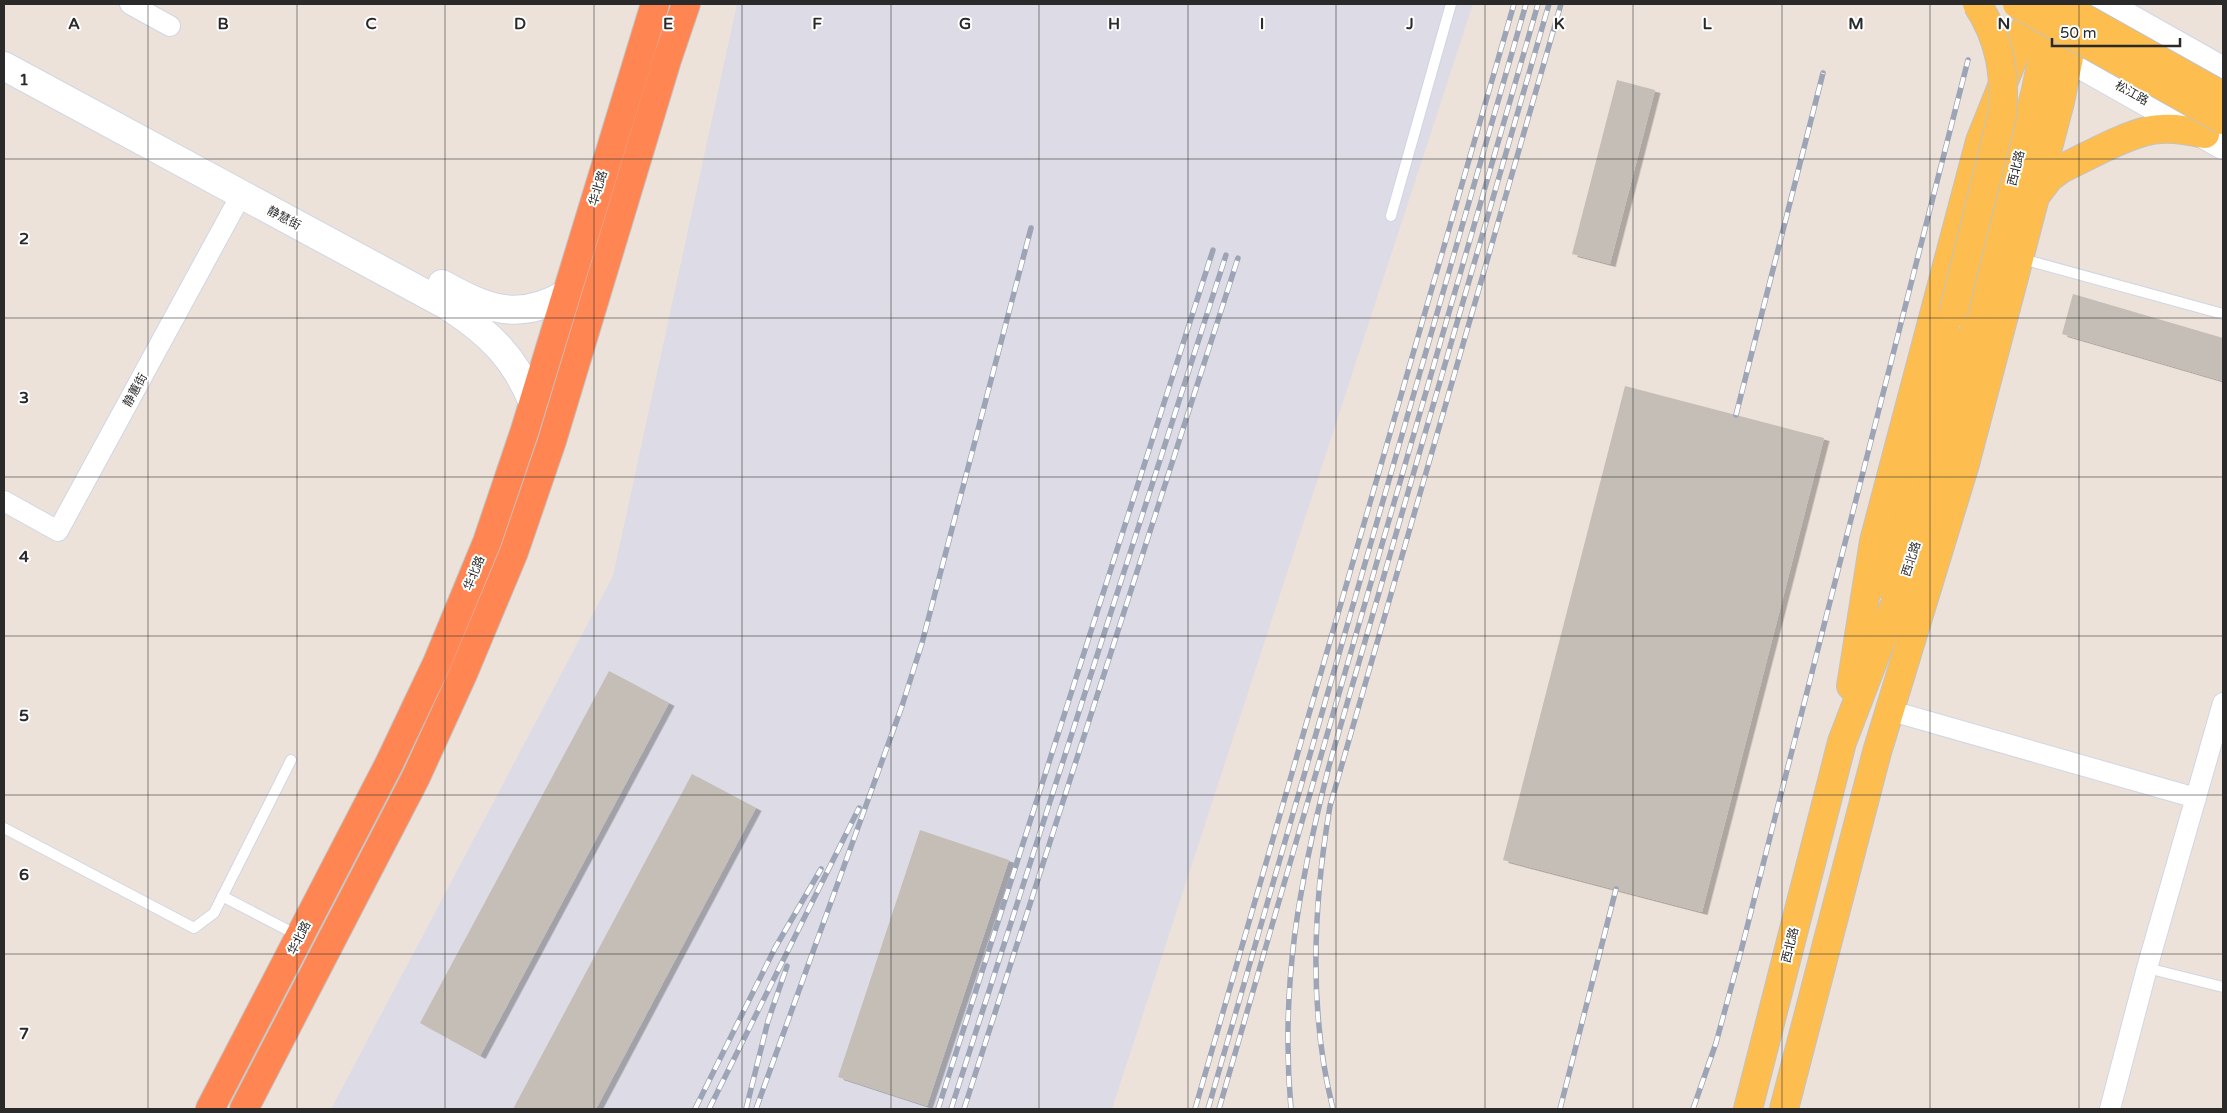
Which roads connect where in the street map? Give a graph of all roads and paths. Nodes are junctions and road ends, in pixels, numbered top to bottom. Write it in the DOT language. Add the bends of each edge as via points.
graph roads {
  1 [pos="130,4"];
  2 [pos="655,4"];
  3 [pos="686,4"];
  4 [pos="1451,4"];
  5 [pos="1977,4"];
  6 [pos="2017,4"];
  7 [pos="2080,4"];
  8 [pos="2104,4"];
  9 [pos="2053,5"];
  10 [pos="170,26"];
  11 [pos="4,49"];
  12 [pos="2069,58"];
  13 [pos="4,66"];
  14 [pos="2223,71"];
  15 [pos="2223,96"];
  16 [pos="2217,133"];
  17 [pos="241,194"];
  18 [pos="2035,198"];
  19 [pos="1391,216"];
  20 [pos="2019,258"];
  21 [pos="566,294"];
  22 [pos="2223,314"];
  23 [pos="534,403"];
  24 [pos="4,501"];
  25 [pos="1865,597"];
  26 [pos="2223,703"];
  27 [pos="1888,710"];
  28 [pos="1842,742"];
  29 [pos="291,760"];
  30 [pos="2196,798"];
  31 [pos="4,828"];
  32 [pos="222,896"];
  33 [pos="300,936"];
  34 [pos="2147,968"];
  35 [pos="2223,987"];
  36 [pos="210,1109"];
  37 [pos="244,1109"];
  38 [pos="1748,1109"];
  39 [pos="1784,1109"];
  40 [pos="2110,1109"];
  1 -- 10 [label="street"];
  2 -- 21 [label="highway, 华北路"];
  3 -- 37 [label="highway" via="552,441 514,552 416,777"];
  4 -- 19 [label="lane"];
  5 -- 25 [label="main road, bridge" via="1988,20 2002,63 2002,116 1894,548 1881,575"];
  6 -- 16 [label="main road, 松江路, bridge"];
  7 -- 12 [label="main road, 西北路"];
  8 -- 14 [label="street"];
  9 -- 12 [label="street"];
  9 -- 15 [label="main road, bridge"];
  9 -- 25 [label="main road" via="1980,141 1874,541"];
  9 -- 28 [label="main road, 西北路" via="2035,94 1941,459 1905,578"];
  11 -- 21 [label="street, 静慧街" via="479,303 525,310 546,306"];
  12 -- 16 [label="street, 松江路"];
  12 -- 18 [label="main road, 西北路"];
  13 -- 17 [label="street, 静慧街"];
  16 -- 18 [label="main road" via="2161,128 2144,131 2061,170 2050,177"];
  17 -- 23 [label="street, 静慧街" via="471,321 511,360 524,379"];
  17 -- 24 [label="street, 静蕙街" via="58,531"];
  18 -- 20 [label="main road, 西北路"];
  20 -- 22 [label="lane"];
  20 -- 27 [label="main road, 西北路" via="1965,464"];
  21 -- 23 [label="highway, 华北路"];
  23 -- 33 [label="highway, 华北路" via="487,542 437,663"];
  25 -- 28 [label="main road"];
  26 -- 30 [label="street"];
  27 -- 30 [label="street"];
  27 -- 39 [label="main road, 西北路"];
  28 -- 38 [label="main road, 西北路"];
  29 -- 32 [label="lane"];
  30 -- 34 [label="street"];
  31 -- 32 [label="lane" via="194,928 214,913"];
  32 -- 33 [label="lane"];
  33 -- 36 [label="highway, 华北路"];
  34 -- 35 [label="lane"];
  34 -- 40 [label="street"];
}
